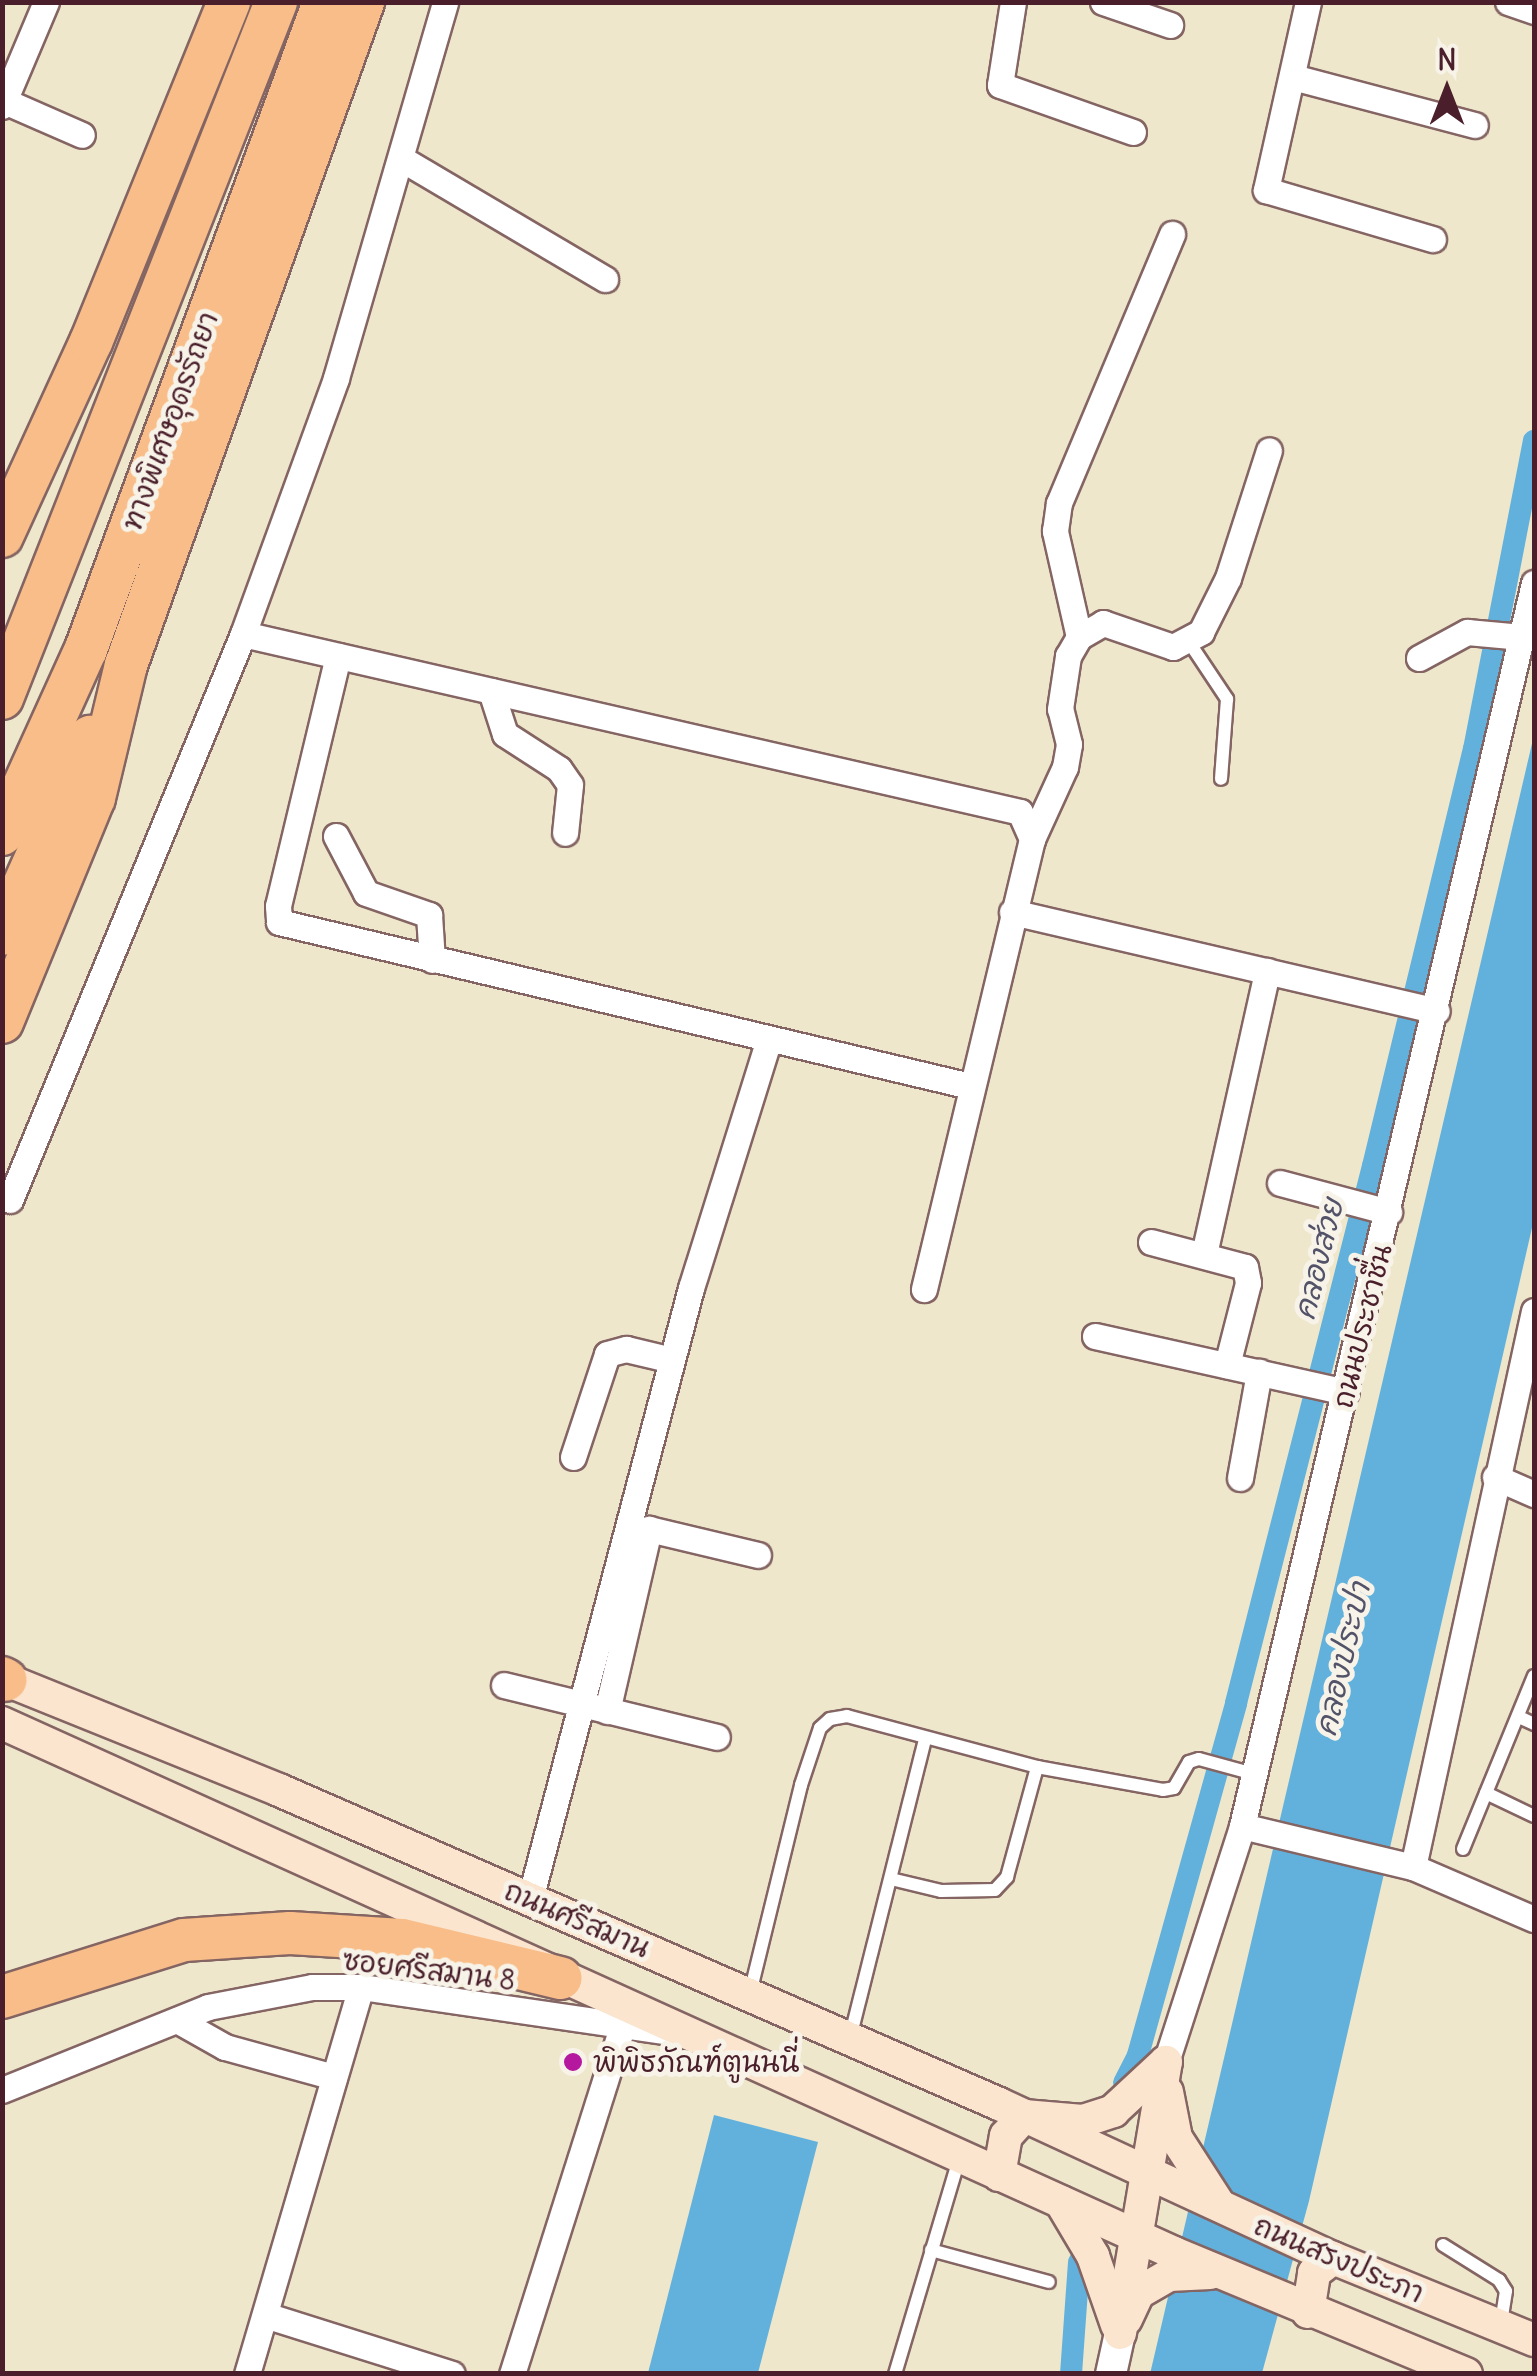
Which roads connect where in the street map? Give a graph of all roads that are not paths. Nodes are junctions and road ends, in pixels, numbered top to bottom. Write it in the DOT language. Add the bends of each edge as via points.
graph roads {
  1 [pos="46,2"];
  2 [pos="230,2"];
  3 [pos="276,2"];
  4 [pos="324,2"];
  5 [pos="363,2"];
  6 [pos="444,2"];
  7 [pos="1013,2"];
  8 [pos="1103,2"];
  9 [pos="1308,2"];
  10 [pos="1508,2"];
  11 [pos="1534,11"];
  12 [pos="1170,25"];
  13 [pos="1293,77"];
  14 [pos="3,102"];
  15 [pos="1474,125"];
  16 [pos="1134,132"];
  17 [pos="82,135"];
  18 [pos="402,159"];
  19 [pos="1172,234"];
  20 [pos="1433,238"];
  21 [pos="605,279"];
  22 [pos="1269,450"];
  23 [pos="2,536"];
  24 [pos="1534,582"];
  25 [pos="30,626"];
  26 [pos="243,634"];
  27 [pos="1505,634"];
  28 [pos="1079,638"];
  29 [pos="1189,642"];
  30 [pos="338,656"];
  31 [pos="1418,658"];
  32 [pos="126,665"];
  33 [pos="2,674"];
  34 [pos="491,691"];
  35 [pos="2,698"];
  36 [pos="1221,779"];
  37 [pos="2,834"];
  38 [pos="565,834"];
  39 [pos="336,836"];
  40 [pos="1032,840"];
  41 [pos="1012,912"];
  42 [pos="2,934"];
  43 [pos="432,960"];
  44 [pos="1267,971"];
  45 [pos="1421,1007"];
  46 [pos="2,1022"];
  47 [pos="770,1039"];
  48 [pos="970,1086"];
  49 [pos="1280,1183"];
  50 [pos="10,1200"];
  51 [pos="1372,1207"];
  52 [pos="1151,1242"];
  53 [pos="1204,1254"];
  54 [pos="924,1289"];
  55 [pos="1534,1311"];
  56 [pos="1095,1336"];
  57 [pos="672,1360"];
  58 [pos="1227,1366"];
  59 [pos="1259,1372"];
  60 [pos="1327,1389"];
  61 [pos="572,1457"];
  62 [pos="1494,1477"];
  63 [pos="1240,1478"];
  64 [pos="1534,1494"];
  65 [pos="758,1556"];
  66 [pos="1534,1676"];
  67 [pos="4,1678"];
  68 [pos="504,1685"];
  69 [pos="580,1704"];
  70 [pos="606,1710"];
  71 [pos="1519,1717"];
  72 [pos="2,1723"];
  73 [pos="1534,1724"];
  74 [pos="717,1737"];
  75 [pos="925,1740"];
  76 [pos="1037,1767"];
  77 [pos="1244,1770"];
  78 [pos="1486,1793"];
  79 [pos="1534,1816"];
  80 [pos="1242,1826"];
  81 [pos="1462,1849"];
  82 [pos="1402,1864"];
  83 [pos="892,1879"];
  84 [pos="530,1899"];
  85 [pos="1534,1919"];
  86 [pos="560,1978"];
  87 [pos="360,1987"];
  88 [pos="750,1995"];
  89 [pos="2,1998"];
  90 [pos="177,2020"];
  91 [pos="622,2028"];
  92 [pos="685,2034"];
  93 [pos="850,2038"];
  94 [pos="1166,2062"];
  95 [pos="334,2077"];
  96 [pos="2,2090"];
  97 [pos="1024,2116"];
  98 [pos="960,2157"];
  99 [pos="999,2174"];
  100 [pos="1145,2174"];
  101 [pos="1192,2185"];
  102 [pos="1060,2202"];
  103 [pos="1132,2234"];
  104 [pos="1443,2245"];
  105 [pos="931,2250"];
  106 [pos="1318,2252"];
  107 [pos="1172,2264"];
  108 [pos="1048,2282"];
  109 [pos="1297,2308"];
  110 [pos="265,2315"];
  111 [pos="1500,2326"];
  112 [pos="1120,2332"];
  113 [pos="1534,2340"];
  114 [pos="1452,2371"];
  115 [pos="247,2374"];
  116 [pos="452,2374"];
  117 [pos="512,2374"];
  118 [pos="895,2374"];
  119 [pos="1111,2374"];
  1 -- 14 [label="street"];
  2 -- 23 [label="highway" via="122,269"];
  3 -- 25 [label="highway, ทางพิเศษอุดรรัถยา"];
  4 -- 37 [label="highway, ทางพิเศษอุดรรัถยา" via="86,649"];
  5 -- 32 [label="highway"];
  6 -- 18 [label="street"];
  7 -- 16 [label="street" via="1000,86"];
  8 -- 12 [label="street"];
  9 -- 13 [label="street"];
  10 -- 11 [label="street"];
  13 -- 15 [label="street"];
  13 -- 20 [label="street" via="1266,190"];
  14 -- 17 [label="street"];
  18 -- 21 [label="street"];
  18 -- 26 [label="street" via="336,378"];
  19 -- 28 [label="street" via="1059,504 1055,531"];
  22 -- 29 [label="street" via="1228,578 1210,618"];
  24 -- 27 [label="street, ถนนประชาชื่น"];
  25 -- 33 [label="highway"];
  25 -- 35 [label="highway, ทางพิเศษอุดรรัถยา"];
  26 -- 30 [label="street"];
  26 -- 50 [label="street"];
  27 -- 31 [label="street" via="1454,635"];
  27 -- 45 [label="street, ถนนประชาชื่น"];
  28 -- 29 [label="street" via="1103,623 1159,644"];
  28 -- 40 [label="street" via="1068,656 1060,708 1070,744 1065,767"];
  29 -- 36 [label="lane" via="1227,700"];
  30 -- 34 [label="street"];
  30 -- 43 [label="street" via="278,906 280,922"];
  32 -- 42 [label="highway"];
  32 -- 46 [label="highway" via="94,798"];
  34 -- 38 [label="street" via="504,734 559,769 570,785"];
  34 -- 40 [label="street" via="1020,812"];
  39 -- 43 [label="street" via="366,893 429,915"];
  40 -- 41 [label="street"];
  41 -- 44 [label="street"];
  41 -- 48 [label="street"];
  43 -- 47 [label="street"];
  44 -- 45 [label="street"];
  44 -- 53 [label="street"];
  45 -- 51 [label="street, ถนนประชาชื่น"];
  47 -- 48 [label="street"];
  47 -- 57 [label="street"];
  48 -- 54 [label="street"];
  49 -- 51 [label="street"];
  51 -- 60 [label="street, ถนนประชาชื่น"];
  52 -- 53 [label="street"];
  53 -- 58 [label="street" via="1238,1260 1248,1273"];
  55 -- 62 [label="street"];
  56 -- 58 [label="street"];
  57 -- 61 [label="street" via="626,1348 607,1354"];
  57 -- 69 [label="street"];
  58 -- 59 [label="street"];
  59 -- 60 [label="street"];
  59 -- 63 [label="street"];
  60 -- 77 [label="street, ถนนประชาชื่น"];
  62 -- 64 [label="street"];
  62 -- 82 [label="street"];
  65 -- 70 [label="street" via="649,1529"];
  66 -- 71 [label="lane"];
  67 -- 84 [label="main road, ถนนศรีสมาน"];
  68 -- 69 [label="street"];
  69 -- 70 [label="street"];
  69 -- 84 [label="street"];
  70 -- 74 [label="street"];
  71 -- 73 [label="lane"];
  71 -- 78 [label="lane"];
  72 -- 86 [label="main road"];
  75 -- 76 [label="lane"];
  75 -- 83 [label="lane"];
  75 -- 88 [label="lane" via="847,1716 820,1728"];
  76 -- 77 [label="lane" via="1163,1790 1174,1788 1189,1762"];
  76 -- 83 [label="lane" via="1006,1876 995,1890 941,1891"];
  77 -- 80 [label="street, ถนนประชาชื่น"];
  78 -- 79 [label="lane"];
  78 -- 81 [label="lane"];
  80 -- 82 [label="street"];
  80 -- 94 [label="street, ถนนประชาชื่น"];
  82 -- 85 [label="street"];
  83 -- 93 [label="lane"];
  84 -- 88 [label="main road, ถนนศรีสมาน"];
  86 -- 89 [label="highway" via="402,1940 290,1933 184,1940"];
  86 -- 92 [label="main road"];
  87 -- 90 [label="street, ซอยศรีสมาน 8" via="261,1996"];
  87 -- 91 [label="street, ซอยศรีสมาน 8"];
  87 -- 95 [label="street"];
  88 -- 93 [label="main road, ถนนศรีสมาน"];
  90 -- 95 [label="street" via="225,2046"];
  90 -- 96 [label="street, ซอยศรีสมาน 8"];
  91 -- 92 [label="street, ซอยศรีสมาน 8"];
  91 -- 117 [label="street"];
  92 -- 98 [label="main road"];
  93 -- 97 [label="main road, ถนนศรีสมาน"];
  94 -- 97 [label="main road" via="1113,2111 1083,2121"];
  94 -- 100 [label="main road"];
  94 -- 101 [label="main road" via="1171,2122"];
  95 -- 110 [label="street"];
  97 -- 99 [label="main road" via="1006,2136"];
  97 -- 100 [label="main road, ถนนศรีสมาน"];
  98 -- 99 [label="main road"];
  98 -- 105 [label="lane"];
  99 -- 102 [label="main road"];
  100 -- 101 [label="main road, ถนนสรงประภา"];
  100 -- 103 [label="main road"];
  101 -- 106 [label="main road, ถนนสรงประภา" via="1223,2209"];
  102 -- 103 [label="main road"];
  102 -- 112 [label="main road" via="1093,2256"];
  103 -- 107 [label="main road"];
  103 -- 112 [label="main road"];
  104 -- 111 [label="lane" via="1499,2280 1506,2292"];
  105 -- 108 [label="lane"];
  105 -- 118 [label="lane"];
  106 -- 109 [label="main road"];
  106 -- 111 [label="main road, ถนนสรงประภา"];
  107 -- 109 [label="main road" via="1218,2273"];
  107 -- 112 [label="main road" via="1138,2293"];
  109 -- 114 [label="main road"];
  110 -- 115 [label="street"];
  110 -- 116 [label="street"];
  111 -- 113 [label="main road, ถนนสรงประภา"];
  112 -- 119 [label="street"];
}
